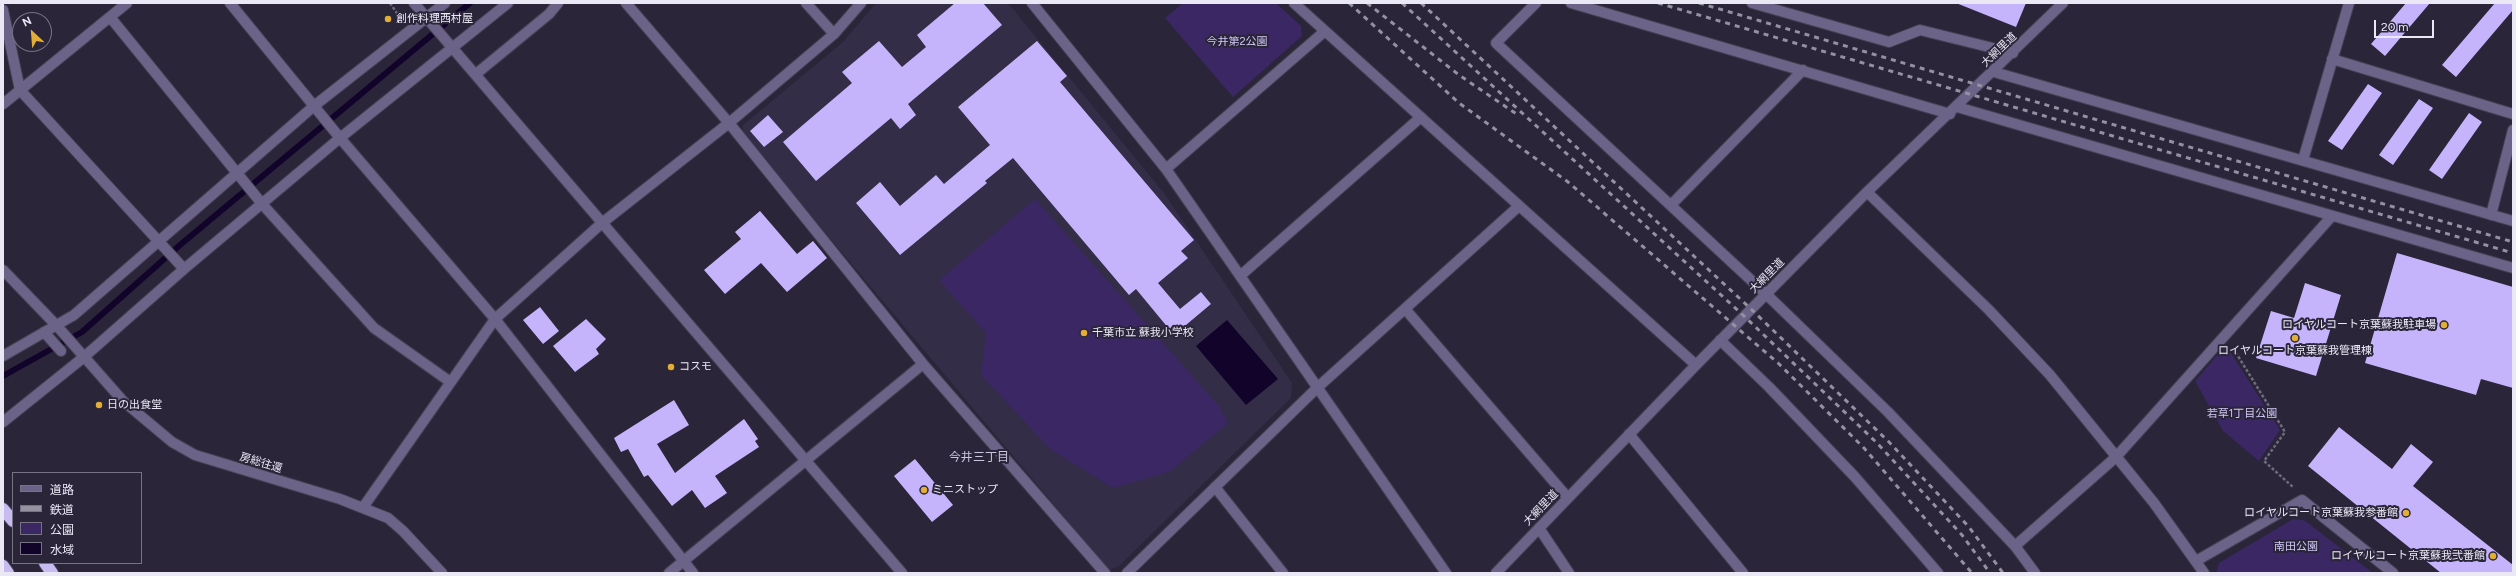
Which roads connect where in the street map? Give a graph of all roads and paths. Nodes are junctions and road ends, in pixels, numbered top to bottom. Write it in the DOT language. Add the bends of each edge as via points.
graph roads {
  1 [pos="127,3"];
  2 [pos="230,3"];
  3 [pos="390,3"];
  4 [pos="414,3"];
  5 [pos="445,3"];
  6 [pos="508,3"];
  7 [pos="558,3"];
  8 [pos="626,3"];
  9 [pos="806,3"];
  10 [pos="861,3"];
  11 [pos="1032,3"];
  12 [pos="1294,3"];
  13 [pos="1536,3"];
  14 [pos="1571,3"];
  15 [pos="1752,3"];
  16 [pos="2063,3"];
  17 [pos="2349,3"];
  18 [pos="3,10"];
  19 [pos="110,17"];
  20 [pos="427,18"];
  21 [pos="402,21"];
  22 [pos="1325,31"];
  23 [pos="834,34"];
  24 [pos="453,47"];
  25 [pos="2013,53"];
  26 [pos="2332,59"];
  27 [pos="1803,70"];
  28 [pos="1994,72"];
  29 [pos="476,74"];
  30 [pos="20,90"];
  31 [pos="3,104"];
  32 [pos="314,106"];
  33 [pos="1954,110"];
  34 [pos="2513,114"];
  35 [pos="1421,117"];
  36 [pos="729,123"];
  37 [pos="2513,130"];
  38 [pos="340,138"];
  39 [pos="2303,160"];
  40 [pos="1166,169"];
  41 [pos="238,174"];
  42 [pos="1867,192"];
  43 [pos="263,204"];
  44 [pos="1671,205"];
  45 [pos="1519,206"];
  46 [pos="2491,215"];
  47 [pos="2332,216"];
  48 [pos="2513,221"];
  49 [pos="602,223"];
  50 [pos="159,241"];
  51 [pos="2513,268"];
  52 [pos="184,269"];
  53 [pos="3,270"];
  54 [pos="1240,276"];
  55 [pos="1766,294"];
  56 [pos="1406,310"];
  57 [pos="495,319"];
  58 [pos="57,326"];
  59 [pos="44,332"];
  60 [pos="2225,336"];
  61 [pos="1720,340"];
  62 [pos="61,351"];
  63 [pos="3,356"];
  64 [pos="84,358"];
  65 [pos="922,364"];
  66 [pos="1696,365"];
  67 [pos="449,381"];
  68 [pos="1318,387"];
  69 [pos="3,422"];
  70 [pos="1629,434"];
  71 [pos="2116,456"];
  72 [pos="807,461"];
  73 [pos="1215,487"];
  74 [pos="1568,498"];
  75 [pos="2302,500"];
  76 [pos="364,506"];
  77 [pos="3,508"];
  78 [pos="12,520"];
  79 [pos="1539,528"];
  80 [pos="2014,546"];
  81 [pos="684,561"];
  82 [pos="2196,561"];
  83 [pos="45,564"];
  84 [pos="3,566"];
  85 [pos="8,573"];
  86 [pos="52,573"];
  87 [pos="442,573"];
  88 [pos="669,573"];
  89 [pos="693,573"];
  90 [pos="902,573"];
  91 [pos="1104,573"];
  92 [pos="1127,573"];
  93 [pos="1283,573"];
  94 [pos="1446,573"];
  95 [pos="1496,573"];
  96 [pos="1570,573"];
  97 [pos="1743,573"];
  98 [pos="1938,573"];
  99 [pos="2035,573"];
  100 [pos="2204,573"];
  101 [pos="2393,573"];
  1 -- 19 [label="street"];
  2 -- 32 [label="street"];
  3 -- 21 [label="path"];
  4 -- 20 [label="street"];
  5 -- 20 [label="street"];
  6 -- 24 [label="street"];
  7 -- 29 [label="street" via="549,14"];
  8 -- 36 [label="street"];
  9 -- 23 [label="street"];
  10 -- 23 [label="street"];
  11 -- 40 [label="street"];
  12 -- 22 [label="street"];
  13 -- 44 [label="street" via="1496,43"];
  14 -- 27 [label="street"];
  15 -- 25 [label="street" via="1889,42 1920,30"];
  16 -- 25 [label="street, 大網里道"];
  17 -- 26 [label="street"];
  18 -- 30 [label="street"];
  19 -- 30 [label="street"];
  19 -- 41 [label="street"];
  20 -- 24 [label="street"];
  20 -- 32 [label="street"];
  22 -- 35 [label="street"];
  22 -- 40 [label="street"];
  23 -- 36 [label="street"];
  24 -- 29 [label="street"];
  24 -- 38 [label="street"];
  25 -- 28 [label="street, 大網里道"];
  26 -- 34 [label="street"];
  26 -- 39 [label="street"];
  27 -- 33 [label="street"];
  27 -- 44 [label="street"];
  28 -- 33 [label="street, 大網里道"];
  28 -- 39 [label="street"];
  29 -- 49 [label="street"];
  30 -- 31 [label="street"];
  30 -- 50 [label="street"];
  32 -- 38 [label="street"];
  32 -- 41 [label="street"];
  33 -- 42 [label="street, 大網里道"];
  33 -- 47 [label="street"];
  35 -- 45 [label="street"];
  35 -- 54 [label="street"];
  36 -- 49 [label="street"];
  36 -- 65 [label="street"];
  37 -- 46 [label="street"];
  38 -- 43 [label="street"];
  38 -- 57 [label="street"];
  39 -- 46 [label="street"];
  40 -- 54 [label="street"];
  41 -- 43 [label="street"];
  41 -- 50 [label="street"];
  42 -- 55 [label="street, 大網里道"];
  42 -- 71 [label="street" via="1989,310 2050,375"];
  43 -- 52 [label="street"];
  43 -- 67 [label="street" via="374,328"];
  44 -- 55 [label="street"];
  45 -- 56 [label="street"];
  45 -- 66 [label="street"];
  46 -- 48 [label="street"];
  47 -- 51 [label="street"];
  47 -- 60 [label="street"];
  49 -- 57 [label="street"];
  49 -- 72 [label="street"];
  50 -- 52 [label="street"];
  50 -- 58 [label="street" via="74,315"];
  52 -- 64 [label="street"];
  53 -- 58 [label="street"];
  54 -- 68 [label="street"];
  55 -- 61 [label="street, 大網里道"];
  55 -- 80 [label="street" via="1888,412"];
  56 -- 68 [label="street"];
  56 -- 74 [label="street"];
  57 -- 67 [label="street"];
  57 -- 81 [label="street"];
  58 -- 59 [label="street"];
  58 -- 64 [label="street, 房総往還"];
  59 -- 62 [label="street"];
  59 -- 63 [label="street"];
  60 -- 71 [label="street"];
  60 -- 75 [label="path" via="2285,432 2264,461 2299,492"];
  61 -- 66 [label="street, 大網里道"];
  61 -- 98 [label="street" via="1855,477"];
  64 -- 69 [label="street"];
  64 -- 76 [label="street, 房総往還" via="123,401 172,442 195,455"];
  65 -- 72 [label="street"];
  65 -- 91 [label="street"];
  66 -- 70 [label="street, 大網里道"];
  67 -- 76 [label="street"];
  68 -- 73 [label="street"];
  68 -- 94 [label="street"];
  70 -- 74 [label="street, 大網里道"];
  70 -- 97 [label="street"];
  71 -- 80 [label="street"];
  71 -- 82 [label="street"];
  72 -- 81 [label="street"];
  72 -- 90 [label="street"];
  73 -- 92 [label="street"];
  73 -- 93 [label="street"];
  74 -- 79 [label="street, 大網里道"];
  75 -- 82 [label="street"];
  75 -- 101 [label="street"];
  76 -- 87 [label="street, 房総往還" via="393,522"];
  77 -- 78 [label="highway"];
  79 -- 95 [label="street, 大網里道"];
  79 -- 96 [label="street"];
  80 -- 99 [label="street"];
  81 -- 88 [label="street"];
  81 -- 89 [label="street"];
  82 -- 100 [label="street"];
  83 -- 86 [label="highway"];
  84 -- 85 [label="highway"];
}
